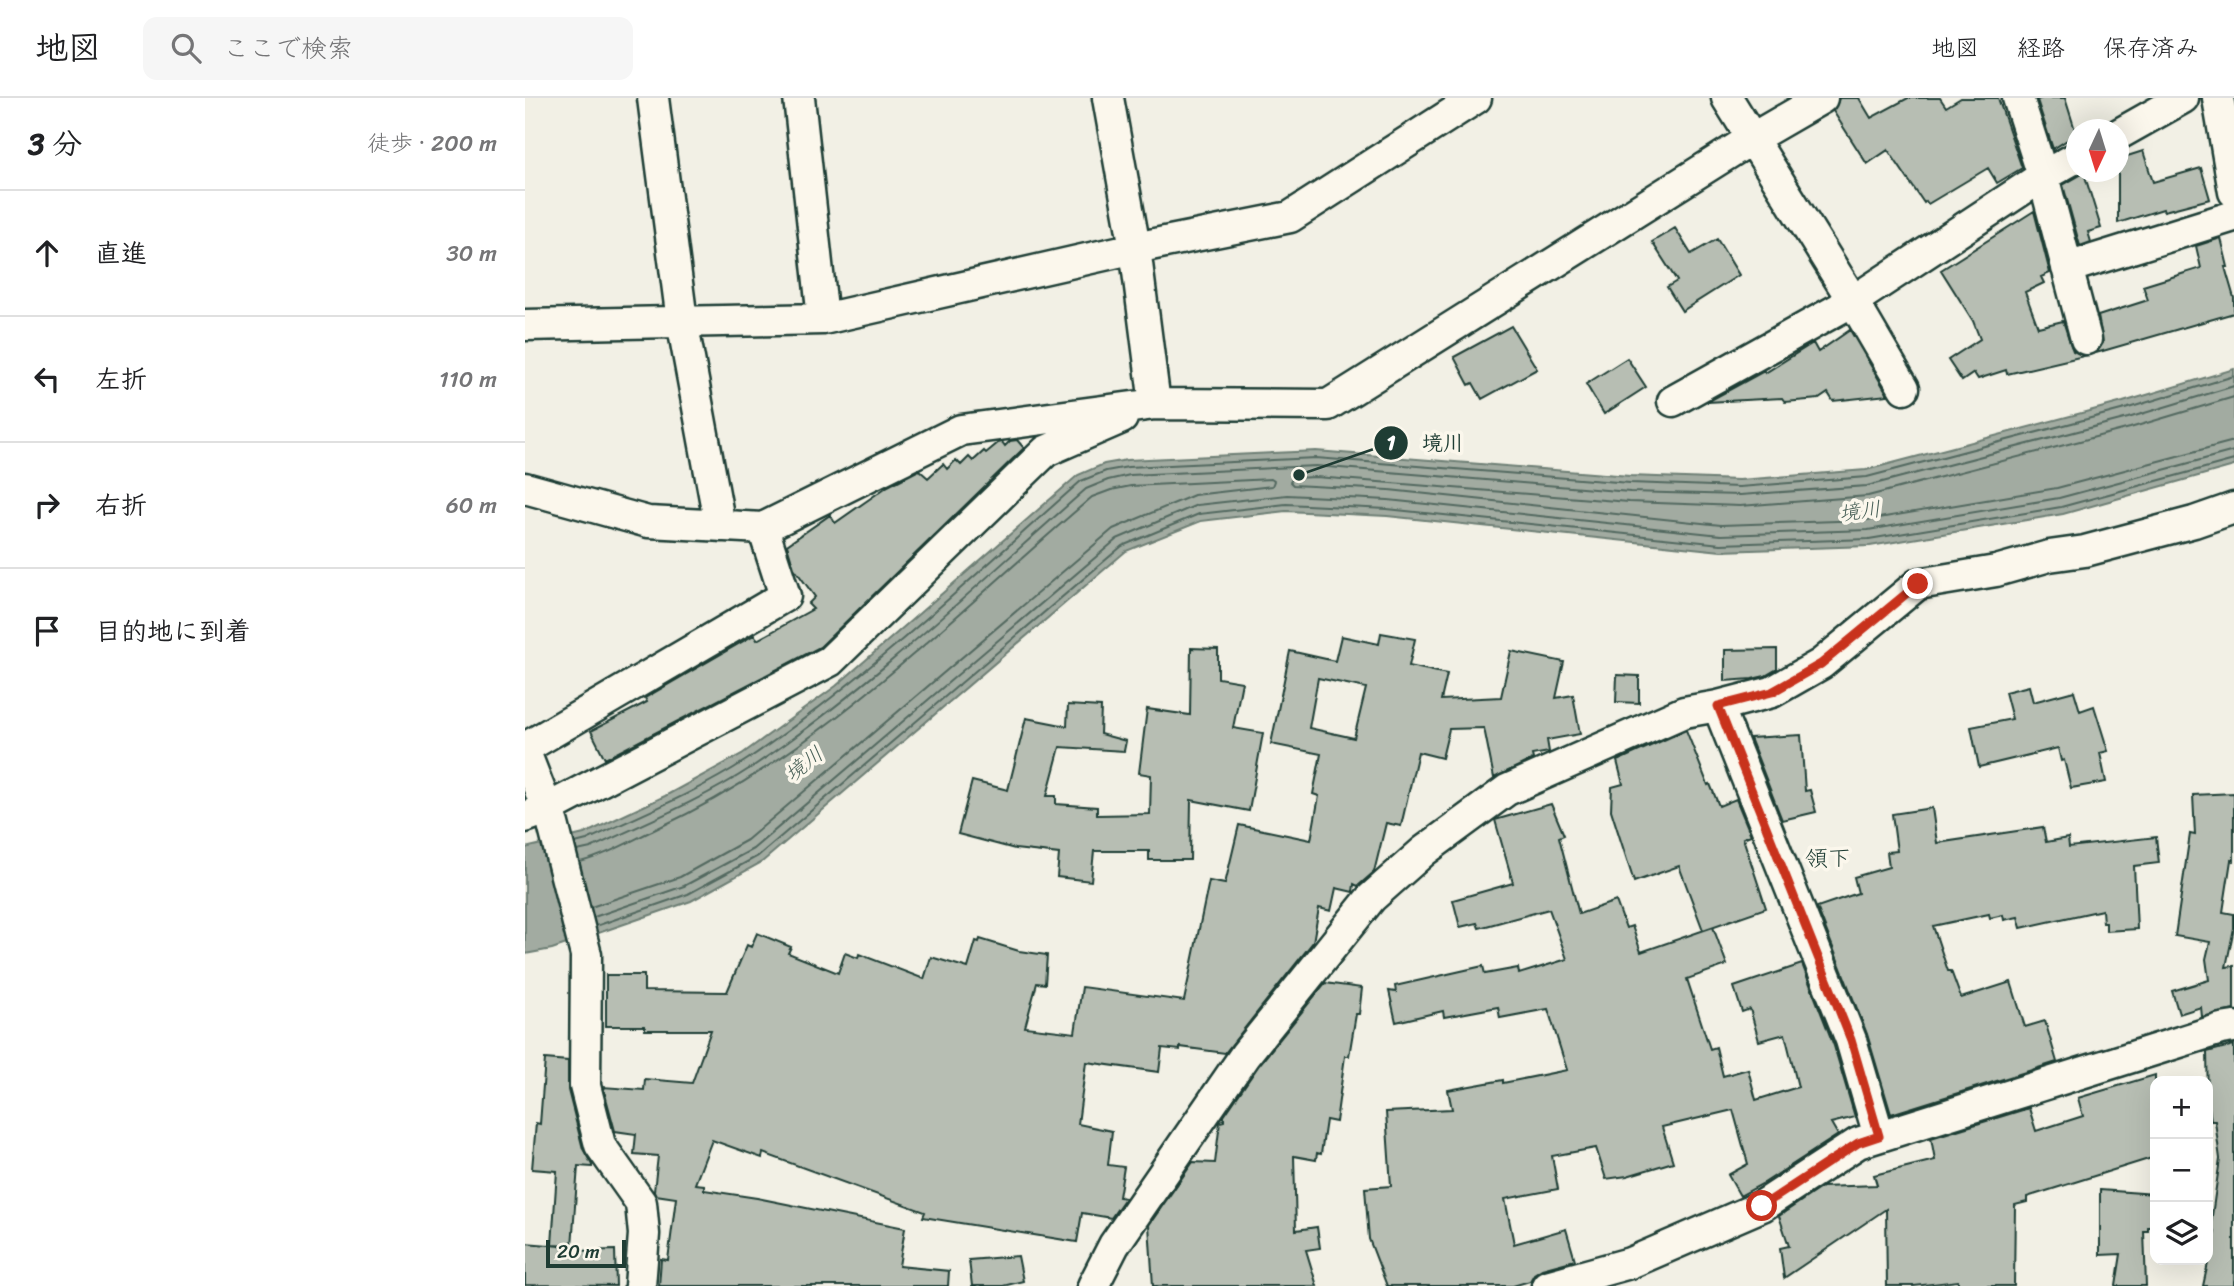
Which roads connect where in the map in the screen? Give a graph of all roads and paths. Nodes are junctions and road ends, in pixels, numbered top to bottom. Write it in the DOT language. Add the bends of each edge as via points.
graph roads {
  1 [pos="653,98"];
  2 [pos="799,98"];
  3 [pos="1108,98"];
  4 [pos="1476,98"];
  5 [pos="1727,98"];
  6 [pos="1822,98"];
  7 [pos="2018,98"];
  8 [pos="2183,98"];
  9 [pos="2218,98"];
  10 [pos="2129,128"];
  11 [pos="1753,138"];
  12 [pos="2066,163"];
  13 [pos="2043,176"];
  14 [pos="2234,192"];
  15 [pos="2234,216"];
  16 [pos="1135,248"];
  17 [pos="2067,268"];
  18 [pos="1853,301"];
  19 [pos="823,319"];
  20 [pos="682,321"];
  21 [pos="525,325"];
  22 [pos="2086,339"];
  23 [pos="1904,388"];
  24 [pos="1673,401"];
  25 [pos="1155,404"];
  26 [pos="525,488"];
  27 [pos="2234,508"];
  28 [pos="720,526"];
  29 [pos="763,528"];
  30 [pos="1718,706"];
  31 [pos="525,750"];
  32 [pos="542,816"];
  33 [pos="2234,1027"];
  34 [pos="1879,1136"];
  35 [pos="640,1286"];
  36 [pos="1093,1286"];
  37 [pos="1547,1286"];
  1 -- 20 [label="street"];
  2 -- 19 [label="street"];
  3 -- 16 [label="street"];
  4 -- 16 [label="street" via="1290,218"];
  5 -- 11 [label="street"];
  6 -- 11 [label="street"];
  7 -- 13 [label="street"];
  8 -- 10 [label="street"];
  9 -- 14 [label="street"];
  11 -- 18 [label="street"];
  11 -- 25 [label="street" via="1328,405"];
  12 -- 13 [label="street"];
  13 -- 17 [label="street"];
  13 -- 18 [label="street"];
  15 -- 17 [label="street"];
  16 -- 19 [label="street"];
  16 -- 25 [label="street"];
  17 -- 22 [label="street"];
  18 -- 23 [label="street"];
  18 -- 24 [label="street"];
  19 -- 20 [label="street"];
  20 -- 21 [label="street"];
  20 -- 28 [label="street"];
  25 -- 29 [label="street" via="961,430"];
  25 -- 32 [label="street" via="1046,451 830,661"];
  26 -- 28 [label="street" via="647,522"];
  27 -- 30 [label="street" via="2085,551 1918,584 1821,664 1772,692"];
  28 -- 29 [label="street"];
  29 -- 31 [label="street" via="785,596"];
  30 -- 34 [label="street" via="1851,1040"];
  30 -- 36 [label="street" via="1683,712 1507,789 1424,851 1371,898 1245,1055 1114,1245"];
  31 -- 32 [label="street"];
  32 -- 35 [label="street" via="586,956 585,1086 600,1146 641,1203"];
  33 -- 34 [label="street"];
  34 -- 37 [label="street" via="1858,1143 1762,1206 1630,1263"];
}
